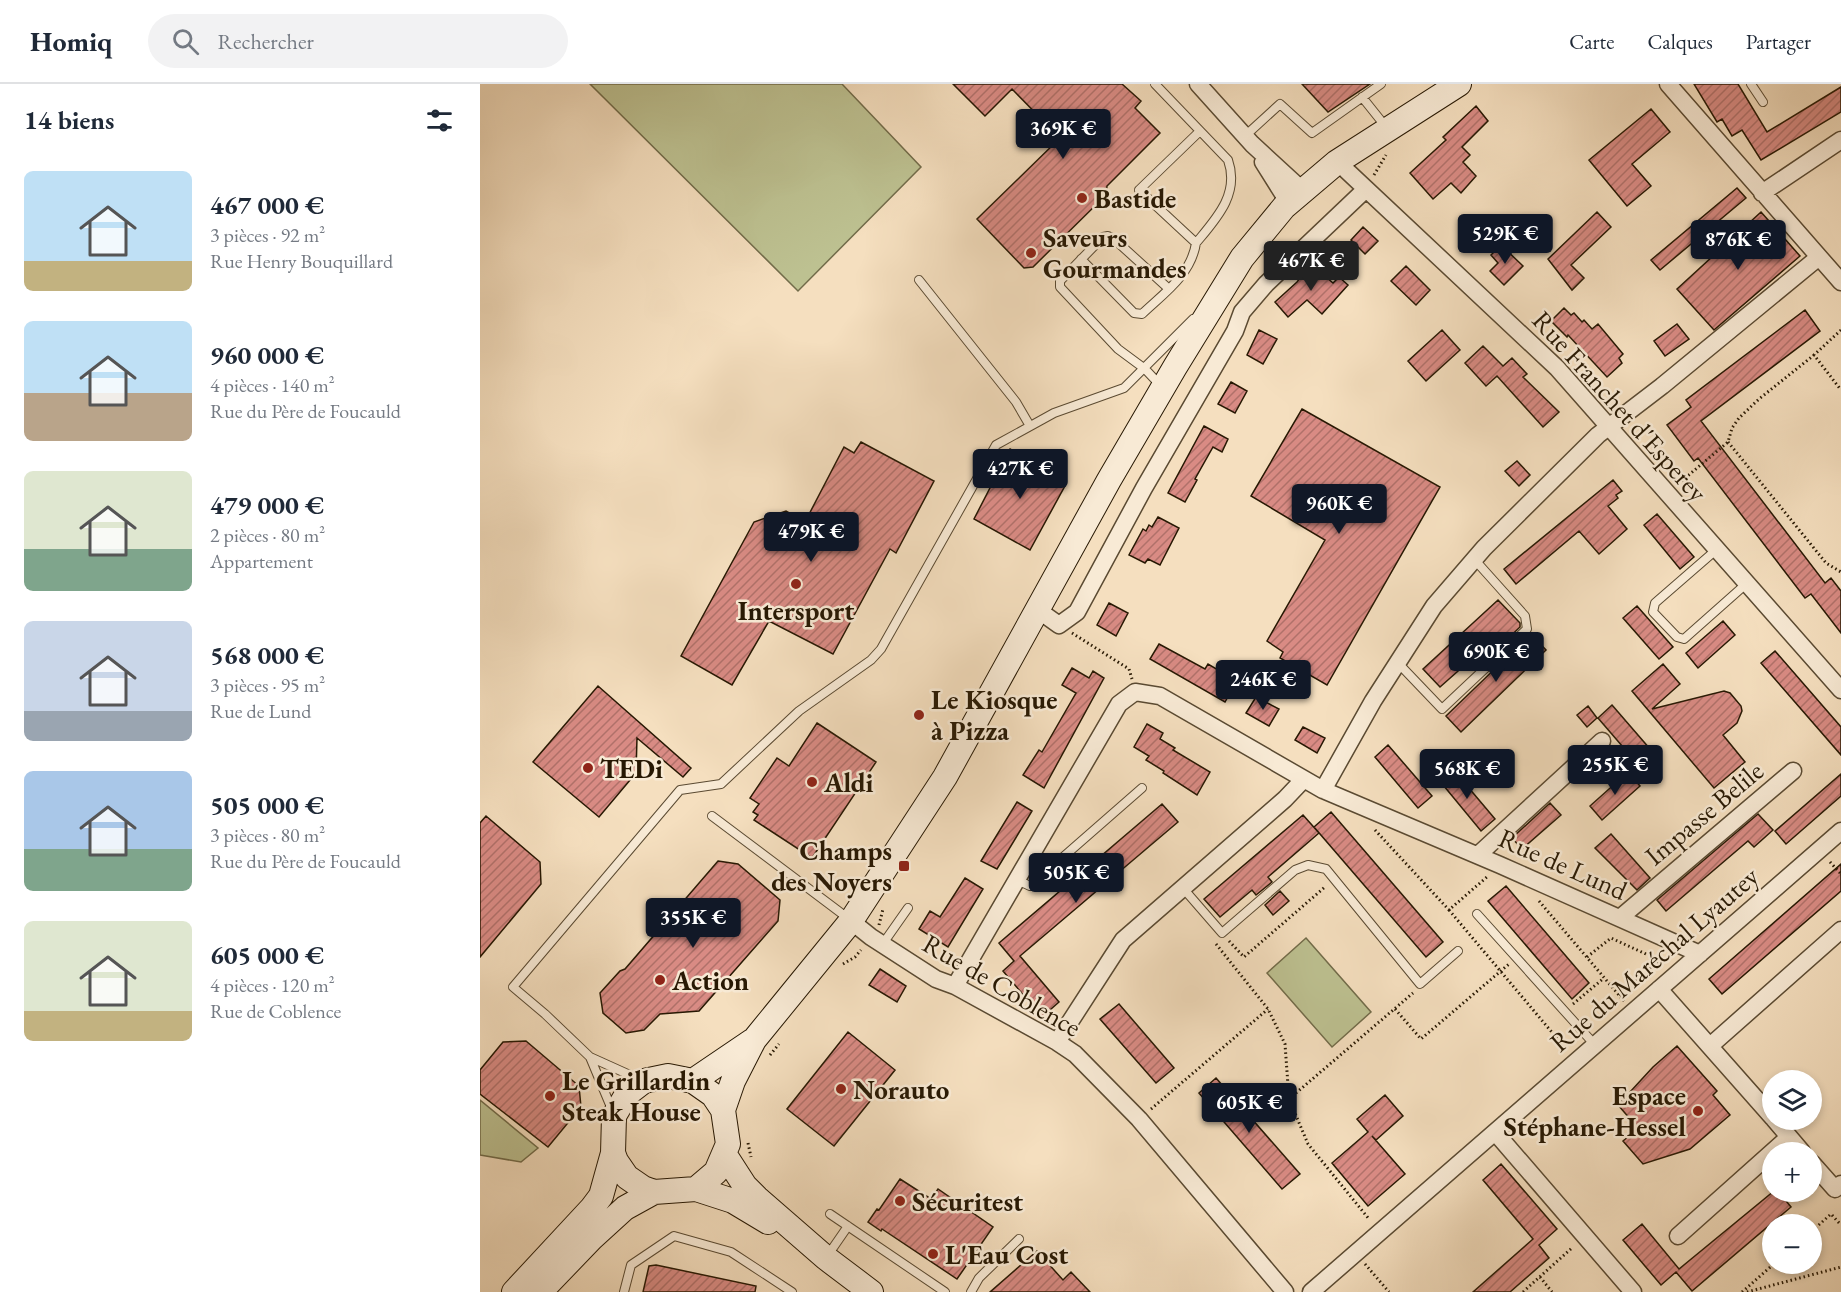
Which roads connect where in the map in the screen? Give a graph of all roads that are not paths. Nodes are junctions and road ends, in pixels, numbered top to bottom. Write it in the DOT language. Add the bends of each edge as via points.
graph roads {
  1 [pos="1155,84"];
  2 [pos="1198,84"];
  3 [pos="1381,84"];
  4 [pos="1459,84"];
  5 [pos="1668,84"];
  6 [pos="1751,84"];
  7 [pos="1362,97"];
  8 [pos="1763,102"];
  9 [pos="1388,129"];
  10 [pos="1200,130"];
  11 [pos="1248,140"];
  12 [pos="1839,144"];
  13 [pos="1346,170"];
  14 [pos="1366,189"];
  15 [pos="1302,190"];
  16 [pos="1762,193"];
  17 [pos="1284,207"];
  18 [pos="1196,243"];
  19 [pos="1819,257"];
  20 [pos="1081,259"];
  21 [pos="1245,263"];
  22 [pos="919,280"];
  23 [pos="1841,282"];
  24 [pos="1169,289"];
  25 [pos="1221,292"];
  26 [pos="1145,369"];
  27 [pos="1163,387"];
  28 [pos="1030,426"];
  29 [pos="1609,426"];
  30 [pos="1716,550"];
  31 [pos="1474,559"];
  32 [pos="1746,584"];
  33 [pos="1038,610"];
  34 [pos="1398,663"];
  35 [pos="1841,690"];
  36 [pos="1602,741"];
  37 [pos="1793,771"];
  38 [pos="1304,779"];
  39 [pos="1142,789"];
  40 [pos="1323,790"];
  41 [pos="712,816"];
  42 [pos="1841,831"];
  43 [pos="1478,855"];
  44 [pos="1017,880"];
  45 [pos="1182,887"];
  46 [pos="908,908"];
  47 [pos="1477,914"];
  48 [pos="1621,917"];
  49 [pos="851,921"];
  50 [pos="1841,930"];
  51 [pos="876,941"];
  52 [pos="1458,951"];
  53 [pos="1700,954"];
  54 [pos="955,986"];
  55 [pos="1659,989"];
  56 [pos="754,1040"];
  57 [pos="1057,1042"];
  58 [pos="1595,1045"];
  59 [pos="1710,1046"];
  60 [pos="590,1057"];
  61 [pos="644,1081"];
  62 [pos="693,1081"];
  63 [pos="1762,1106"];
  64 [pos="723,1110"];
  65 [pos="614,1116"];
  66 [pos="1783,1130"];
  67 [pos="1495,1132"];
  68 [pos="1789,1137"];
  69 [pos="1793,1142"];
  70 [pos="613,1153"];
  71 [pos="724,1155"];
  72 [pos="1822,1175"];
  73 [pos="1841,1184"];
  74 [pos="696,1188"];
  75 [pos="654,1192"];
  76 [pos="830,1214"];
  77 [pos="848,1226"];
  78 [pos="1678,1236"];
  79 [pos="1019,1239"];
  80 [pos="826,1258"];
  81 [pos="514,1292"];
  82 [pos="540,1292"];
  83 [pos="624,1292"];
  84 [pos="792,1292"];
  85 [pos="871,1292"];
  86 [pos="945,1292"];
  87 [pos="971,1292"];
  88 [pos="1285,1292"];
  89 [pos="1311,1292"];
  90 [pos="1633,1292"];
  1 -- 10 [label="lane"];
  2 -- 11 [label="street"];
  3 -- 7 [label="lane"];
  4 -- 9 [label="main road"];
  5 -- 16 [label="street"];
  6 -- 8 [label="lane"];
  7 -- 9 [label="lane"];
  7 -- 11 [label="lane" via="1312,133 1280,104"];
  9 -- 13 [label="main road"];
  9 -- 15 [label="main road"];
  10 -- 18 [label="lane" via="1228,160 1232,170 1224,209"];
  10 -- 18 [label="lane" via="1139,190"];
  11 -- 15 [label="street"];
  11 -- 17 [label="street" via="1285,196"];
  12 -- 16 [label="street"];
  13 -- 14 [label="street, Rue Franchet d'Esperey"];
  13 -- 21 [label="main road"];
  14 -- 29 [label="street, Rue Franchet d'Esperey" via="1557,368"];
  14 -- 33 [label="street" via="1242,312 1235,331 1077,612 1059,625"];
  15 -- 17 [label="main road"];
  15 -- 21 [label="main road"];
  16 -- 19 [label="street"];
  17 -- 25 [label="main road" via="1242,258"];
  18 -- 24 [label="lane" via="1191,265"];
  19 -- 23 [label="street"];
  19 -- 29 [label="street"];
  20 -- 24 [label="lane" via="1108,236"];
  20 -- 24 [label="lane" via="1138,315"];
  20 -- 26 [label="lane" via="1060,281 1060,287 1118,349"];
  21 -- 25 [label="main road"];
  22 -- 28 [label="lane" via="1016,402"];
  25 -- 26 [label="lane"];
  25 -- 27 [label="main road"];
  26 -- 27 [label="lane"];
  26 -- 28 [label="lane" via="1124,388 1054,413"];
  27 -- 33 [label="main road"];
  28 -- 60 [label="lane" via="996,445 872,660 798,711 721,784 680,790 513,987"];
  29 -- 30 [label="street, Rue Franchet d'Esperey"];
  29 -- 31 [label="street"];
  30 -- 32 [label="street, Rue Franchet d'Esperey"];
  30 -- 32 [label="lane" via="1655,603 1653,612 1677,638 1684,639"];
  31 -- 34 [label="street" via="1434,606"];
  31 -- 34 [label="lane" via="1526,616 1527,629 1442,709"];
  32 -- 35 [label="street, Rue Franchet d'Esperey"];
  33 -- 49 [label="main road" via="945,777"];
  34 -- 40 [label="street"];
  36 -- 43 [label="street"];
  37 -- 48 [label="street, Impasse Belile"];
  38 -- 40 [label="street, Rue de Lund"];
  38 -- 44 [label="street, Rue de Lund" via="1160,696 1135,692 1119,704"];
  38 -- 45 [label="street"];
  39 -- 44 [label="lane" via="1030,886"];
  40 -- 43 [label="street, Rue de Lund"];
  41 -- 49 [label="lane"];
  42 -- 53 [label="street, Rue du Maréchal Lyautey"];
  43 -- 48 [label="street, Rue de Lund"];
  44 -- 54 [label="street"];
  45 -- 52 [label="lane" via="1222,933 1294,870 1308,865 1326,869 1420,984"];
  45 -- 57 [label="street" via="1123,940"];
  46 -- 51 [label="lane"];
  47 -- 58 [label="lane"];
  48 -- 53 [label="street, Rue de Lund"];
  49 -- 51 [label="street, Rue de Coblence"];
  49 -- 56 [label="main road"];
  50 -- 59 [label="street"];
  51 -- 54 [label="street, Rue de Coblence" via="936,979"];
  53 -- 55 [label="street, Rue du Maréchal Lyautey"];
  54 -- 57 [label="street, Rue de Coblence"];
  55 -- 58 [label="street, Rue du Maréchal Lyautey"];
  55 -- 59 [label="street"];
  56 -- 62 [label="main road"];
  56 -- 64 [label="main road"];
  57 -- 88 [label="street, Rue de Coblence" via="1075,1054 1139,1119"];
  58 -- 67 [label="street, Rue du Maréchal Lyautey"];
  59 -- 63 [label="street"];
  60 -- 61 [label="lane"];
  60 -- 65 [label="lane"];
  61 -- 62 [label="main road" via="668,1076"];
  61 -- 65 [label="main road" via="627,1094"];
  62 -- 64 [label="main road" via="713,1095"];
  64 -- 71 [label="main road" via="728,1144"];
  65 -- 70 [label="main road"];
  66 -- 68 [label="street"];
  67 -- 89 [label="street, Rue du Maréchal Lyautey"];
  67 -- 90 [label="street"];
  68 -- 69 [label="street"];
  68 -- 78 [label="street"];
  70 -- 75 [label="main road" via="627,1177"];
  70 -- 81 [label="main road" via="601,1196"];
  71 -- 74 [label="main road" via="716,1172"];
  71 -- 80 [label="main road" via="745,1186"];
  72 -- 73 [label="street" via="1835,1190"];
  74 -- 75 [label="main road"];
  74 -- 80 [label="main road" via="733,1201"];
  75 -- 82 [label="main road" via="625,1208"];
  76 -- 77 [label="lane"];
  77 -- 80 [label="lane"];
  77 -- 86 [label="lane"];
  79 -- 87 [label="lane" via="979,1278"];
  80 -- 85 [label="main road"];
  83 -- 84 [label="lane" via="631,1265 674,1236 731,1252"];
}
